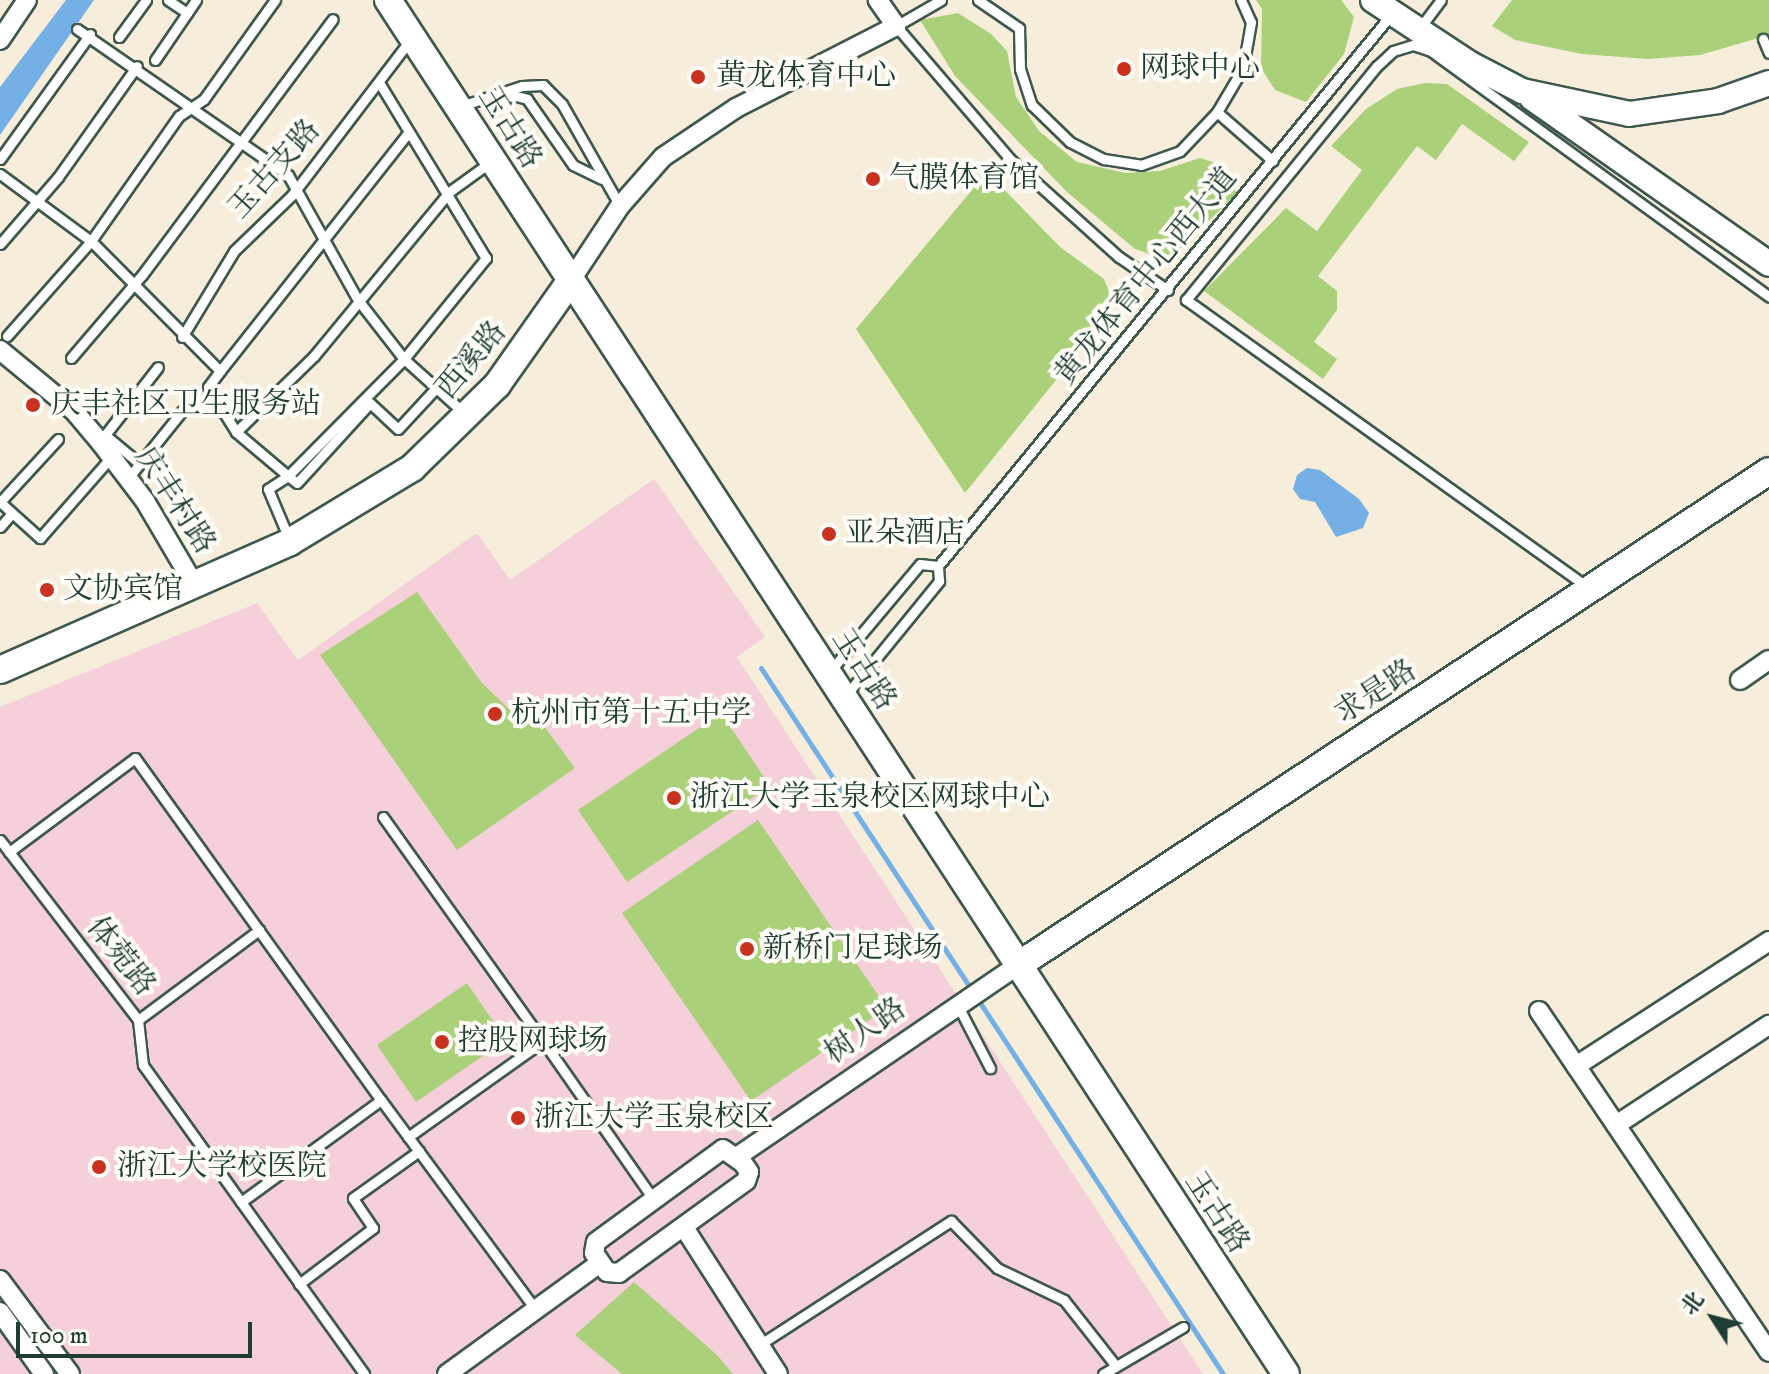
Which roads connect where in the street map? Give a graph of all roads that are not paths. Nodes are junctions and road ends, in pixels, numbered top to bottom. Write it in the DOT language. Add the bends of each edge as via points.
graph roads {
  1 [pos="27,0"];
  2 [pos="146,0"];
  3 [pos="168,0"];
  4 [pos="196,0"];
  5 [pos="275,0"];
  6 [pos="388,0"];
  7 [pos="878,0"];
  8 [pos="941,0"];
  9 [pos="978,0"];
  10 [pos="1241,0"];
  11 [pos="1441,0"];
  12 [pos="1381,8"];
  13 [pos="187,13"];
  14 [pos="333,19"];
  15 [pos="896,26"];
  16 [pos="77,29"];
  17 [pos="1417,32"];
  18 [pos="90,34"];
  19 [pos="119,37"];
  20 [pos="411,38"];
  21 [pos="1763,39"];
  22 [pos="0,40"];
  23 [pos="1769,53"];
  24 [pos="155,60"];
  25 [pos="137,66"];
  26 [pos="1769,83"];
  27 [pos="380,84"];
  28 [pos="1522,91"];
  29 [pos="498,93"];
  30 [pos="194,106"];
  31 [pos="458,107"];
  32 [pos="1217,112"];
  33 [pos="408,133"];
  34 [pos="245,142"];
  35 [pos="0,159"];
  36 [pos="491,161"];
  37 [pos="1273,161"];
  38 [pos="0,174"];
  39 [pos="602,179"];
  40 [pos="297,189"];
  41 [pos="449,192"];
  42 [pos="37,201"];
  43 [pos="620,206"];
  44 [pos="91,241"];
  45 [pos="323,241"];
  46 [pos="0,244"];
  47 [pos="1769,264"];
  48 [pos="131,282"];
  49 [pos="569,283"];
  50 [pos="1168,290"];
  51 [pos="1769,297"];
  52 [pos="358,300"];
  53 [pos="182,337"];
  54 [pos="4,343"];
  55 [pos="71,358"];
  56 [pos="404,359"];
  57 [pos="158,367"];
  58 [pos="220,371"];
  59 [pos="435,389"];
  60 [pos="182,411"];
  61 [pos="469,416"];
  62 [pos="236,432"];
  63 [pos="58,439"];
  64 [pos="112,456"];
  65 [pos="134,471"];
  66 [pos="1769,471"];
  67 [pos="288,476"];
  68 [pos="12,513"];
  69 [pos="0,527"];
  70 [pos="290,542"];
  71 [pos="938,566"];
  72 [pos="195,586"];
  73 [pos="1592,590"];
  74 [pos="1769,660"];
  75 [pos="0,670"];
  76 [pos="828,673"];
  77 [pos="1740,680"];
  78 [pos="844,698"];
  79 [pos="383,817"];
  80 [pos="0,840"];
  81 [pos="9,852"];
  82 [pos="259,930"];
  83 [pos="1769,941"];
  84 [pos="1006,973"];
  85 [pos="963,1002"];
  86 [pos="1539,1011"];
  87 [pos="138,1020"];
  88 [pos="1769,1025"];
  89 [pos="543,1041"];
  90 [pos="1576,1066"];
  91 [pos="990,1068"];
  92 [pos="381,1100"];
  93 [pos="1616,1125"];
  94 [pos="408,1137"];
  95 [pos="419,1151"];
  96 [pos="741,1160"];
  97 [pos="654,1200"];
  98 [pos="241,1202"];
  99 [pos="685,1229"];
  100 [pos="600,1263"];
  101 [pos="0,1280"];
  102 [pos="299,1284"];
  103 [pos="536,1310"];
  104 [pos="0,1312"];
  105 [pos="1183,1327"];
  106 [pos="14,1329"];
  107 [pos="759,1345"];
  108 [pos="1769,1352"];
  109 [pos="1116,1366"];
  110 [pos="44,1374"];
  111 [pos="70,1374"];
  112 [pos="364,1374"];
  113 [pos="447,1374"];
  114 [pos="778,1374"];
  115 [pos="1103,1374"];
  116 [pos="1286,1374"];
  1 -- 22 [label="street"];
  2 -- 19 [label="lane"];
  3 -- 13 [label="lane"];
  4 -- 13 [label="lane"];
  5 -- 30 [label="lane"];
  6 -- 20 [label="main road, 玉古路"];
  7 -- 15 [label="street"];
  8 -- 15 [label="lane"];
  9 -- 32 [label="lane" via="1019,28 1020,69 1032,105 1070,142 1104,159 1141,165 1180,151"];
  10 -- 32 [label="lane" via="1251,22 1243,68"];
  11 -- 17 [label="lane"];
  12 -- 17 [label="street"];
  12 -- 37 [label="lane, 黄龙体育中心西大道"];
  13 -- 24 [label="lane"];
  14 -- 34 [label="lane"];
  15 -- 43 [label="street, 西溪路" via="696,132 663,157"];
  15 -- 50 [label="lane" via="1010,159 1119,257"];
  16 -- 18 [label="lane"];
  17 -- 28 [label="street"];
  18 -- 25 [label="lane"];
  18 -- 35 [label="lane"];
  20 -- 27 [label="lane, 玉古支路"];
  20 -- 31 [label="main road, 玉古路"];
  21 -- 23 [label="lane"];
  25 -- 30 [label="lane"];
  25 -- 42 [label="lane"];
  26 -- 28 [label="street" via="1718,101 1629,114"];
  27 -- 33 [label="lane"];
  27 -- 40 [label="lane, 玉古支路"];
  28 -- 47 [label="street"];
  29 -- 31 [label="lane"];
  29 -- 39 [label="lane" via="527,99 573,165"];
  29 -- 39 [label="lane" via="522,86 550,91"];
  30 -- 34 [label="lane"];
  30 -- 44 [label="lane" via="179,116"];
  31 -- 36 [label="main road, 玉古路"];
  32 -- 37 [label="lane"];
  33 -- 41 [label="lane"];
  33 -- 45 [label="lane"];
  34 -- 40 [label="lane" via="288,175"];
  34 -- 48 [label="lane" via="233,148 142,275"];
  36 -- 41 [label="lane"];
  36 -- 49 [label="main road, 玉古路"];
  37 -- 50 [label="lane, 黄龙体育中心西大道"];
  38 -- 42 [label="lane"];
  39 -- 43 [label="lane"];
  40 -- 45 [label="lane"];
  40 -- 53 [label="lane, 玉古支路" via="234,251"];
  41 -- 52 [label="lane"];
  41 -- 56 [label="lane" via="486,258"];
  42 -- 44 [label="lane"];
  42 -- 46 [label="lane"];
  43 -- 49 [label="street, 西溪路"];
  44 -- 48 [label="lane"];
  44 -- 54 [label="lane"];
  45 -- 52 [label="lane"];
  45 -- 58 [label="lane"];
  48 -- 53 [label="lane"];
  48 -- 55 [label="lane"];
  49 -- 61 [label="main road, 西溪路" via="537,333"];
  49 -- 76 [label="main road, 玉古路"];
  50 -- 71 [label="lane, 黄龙体育中心西大道"];
  51 -- 73 [label="lane" via="1431,51 1413,45 1393,51 1377,66 1186,300"];
  52 -- 56 [label="lane"];
  52 -- 62 [label="lane" via="314,356"];
  53 -- 58 [label="lane"];
  54 -- 64 [label="street, 庆丰村路"];
  56 -- 59 [label="lane"];
  56 -- 67 [label="lane"];
  57 -- 65 [label="lane" via="105,435"];
  58 -- 62 [label="lane" via="208,387"];
  59 -- 61 [label="lane"];
  59 -- 67 [label="lane" via="398,429 370,403 297,483"];
  60 -- 65 [label="lane"];
  61 -- 70 [label="main road, 西溪路" via="412,468"];
  62 -- 67 [label="lane"];
  63 -- 68 [label="lane" via="0,502"];
  64 -- 65 [label="street, 庆丰村路"];
  64 -- 68 [label="lane" via="40,538"];
  65 -- 72 [label="street, 庆丰村路"];
  66 -- 73 [label="main road, 求是路"];
  67 -- 70 [label="lane" via="268,489"];
  68 -- 69 [label="lane"];
  70 -- 72 [label="main road, 西溪路"];
  71 -- 76 [label="lane, 黄龙体育中心西大道" via="920,564"];
  71 -- 78 [label="lane, 黄龙体育中心西大道" via="939,581"];
  72 -- 75 [label="main road, 西溪路"];
  73 -- 84 [label="main road, 求是路"];
  74 -- 77 [label="street"];
  76 -- 78 [label="main road, 玉古路"];
  78 -- 84 [label="main road, 玉古路"];
  79 -- 89 [label="lane"];
  80 -- 81 [label="lane, 体菀路"];
  81 -- 82 [label="lane" via="135,758"];
  81 -- 87 [label="lane, 体菀路"];
  82 -- 87 [label="lane"];
  82 -- 92 [label="lane"];
  83 -- 90 [label="street"];
  84 -- 85 [label="street, 树人路"];
  84 -- 116 [label="main road, 玉古路"];
  85 -- 91 [label="lane"];
  85 -- 96 [label="street, 树人路"];
  86 -- 90 [label="street"];
  87 -- 98 [label="lane, 体菀路" via="143,1065"];
  88 -- 93 [label="street"];
  89 -- 94 [label="lane"];
  89 -- 97 [label="lane"];
  90 -- 93 [label="street"];
  92 -- 94 [label="lane"];
  92 -- 98 [label="lane"];
  93 -- 108 [label="street"];
  94 -- 95 [label="lane"];
  95 -- 102 [label="lane" via="353,1198 373,1228"];
  95 -- 103 [label="lane"];
  96 -- 97 [label="street" via="723,1149"];
  96 -- 99 [label="street" via="749,1172 746,1181"];
  97 -- 100 [label="street" via="596,1242 594,1253"];
  98 -- 102 [label="lane, 体菀路"];
  99 -- 100 [label="street" via="619,1273 607,1272"];
  99 -- 107 [label="street"];
  100 -- 103 [label="street"];
  101 -- 106 [label="street"];
  102 -- 112 [label="lane, 体菀路"];
  103 -- 113 [label="street"];
  104 -- 106 [label="street"];
  105 -- 109 [label="lane"];
  106 -- 110 [label="street"];
  106 -- 111 [label="street"];
  107 -- 109 [label="lane" via="951,1221 997,1268 1064,1300"];
  107 -- 114 [label="street"];
  109 -- 115 [label="lane"];
}
